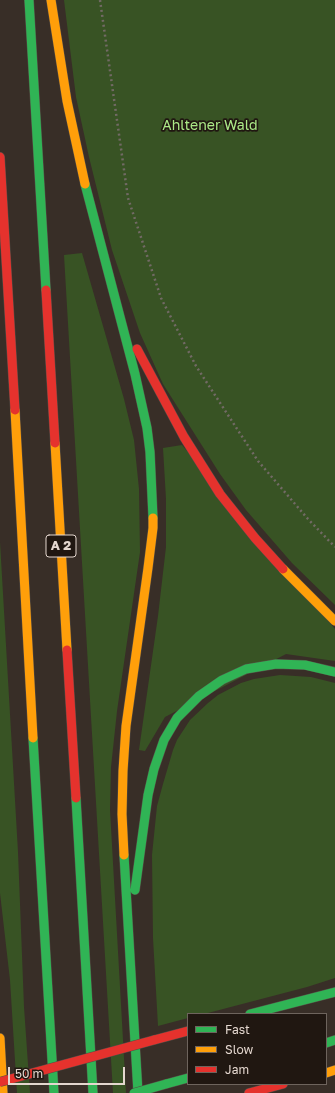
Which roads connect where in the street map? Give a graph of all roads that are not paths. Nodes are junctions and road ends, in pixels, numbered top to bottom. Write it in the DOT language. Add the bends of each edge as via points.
graph roads {
  1 [pos="29,0"];
  2 [pos="51,0"];
  3 [pos="0,157"];
  4 [pos="116,303"];
  5 [pos="335,621"];
  6 [pos="335,672"];
  7 [pos="129,947"];
  8 [pos="332,991"];
  9 [pos="254,1013"];
  10 [pos="187,1031"];
  11 [pos="0,1038"];
  12 [pos="187,1078"];
  13 [pos="0,1082"];
  14 [pos="279,1085"];
  15 [pos="3,1093"];
  16 [pos="54,1093"];
  17 [pos="93,1093"];
  18 [pos="134,1093"];
  19 [pos="138,1093"];
  20 [pos="249,1093"];
  1 -- 17 [label="highway, A 2"];
  2 -- 4 [label="highway" via="80,167"];
  3 -- 16 [label="highway"];
  4 -- 5 [label="highway" via="140,356 184,437 220,494 260,544"];
  4 -- 7 [label="highway" via="147,428 153,528 127,719 123,771 122,814"];
  6 -- 7 [label="highway" via="304,664 276,664 246,669 222,680 199,696 176,718 164,740 148,794"];
  7 -- 19 [label="highway"];
  8 -- 9 [label="highway"];
  10 -- 13 [label="highway, bridge"];
  11 -- 15 [label="highway"];
  12 -- 18 [label="highway, bridge"];
  14 -- 20 [label="highway"];
}
